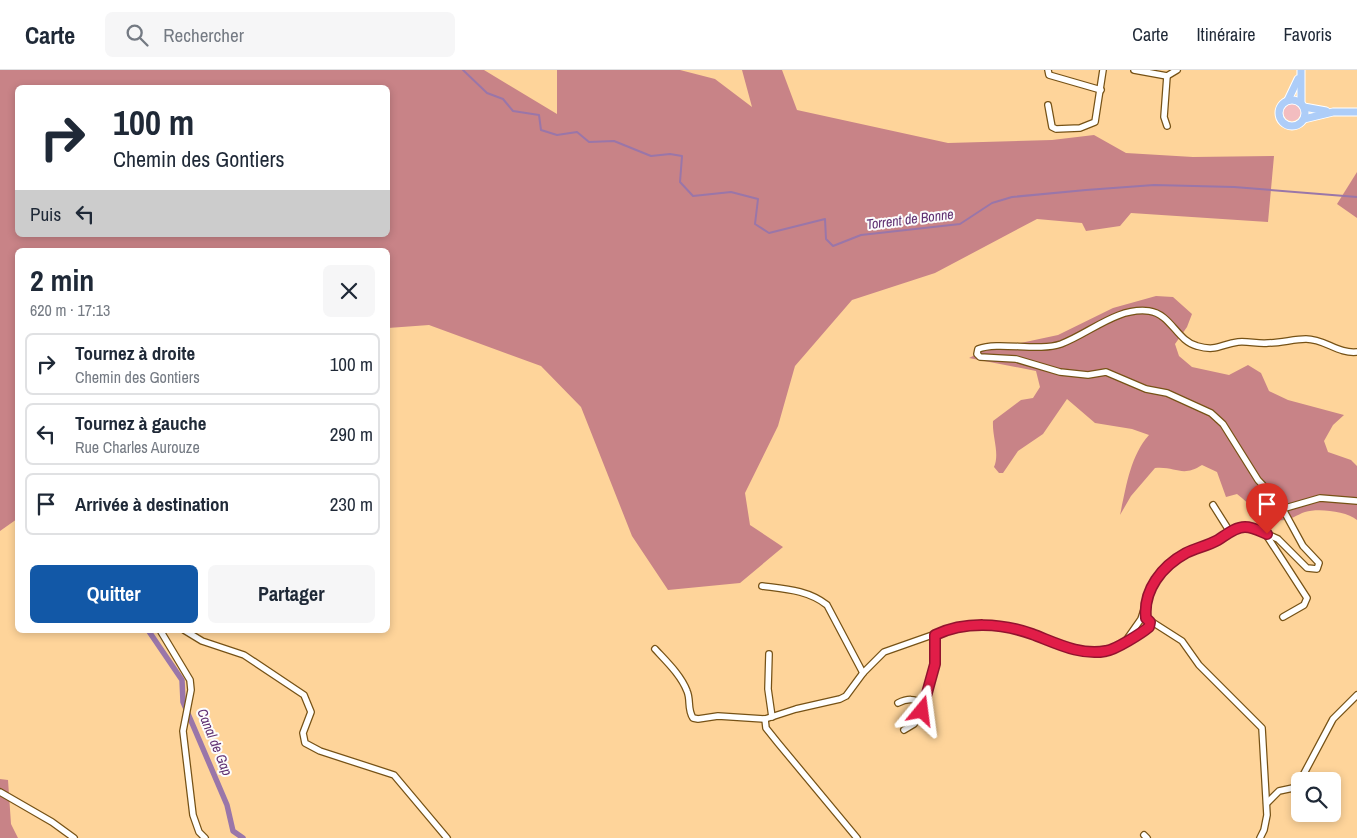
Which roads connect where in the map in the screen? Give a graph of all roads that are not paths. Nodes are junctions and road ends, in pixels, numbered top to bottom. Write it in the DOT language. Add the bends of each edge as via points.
graph roads {
  1 [pos="1048,70"];
  2 [pos="1104,70"];
  3 [pos="1134,70"];
  4 [pos="1177,70"];
  5 [pos="1301,72"];
  6 [pos="1167,76"];
  7 [pos="1101,90"];
  8 [pos="1288,100"];
  9 [pos="1048,105"];
  10 [pos="1302,105"];
  11 [pos="1333,112"];
  12 [pos="1357,112"];
  13 [pos="1304,119"];
  14 [pos="1167,126"];
  15 [pos="1357,352"];
  16 [pos="1357,501"];
  17 [pos="1213,506"];
  18 [pos="1282,509"];
  19 [pos="1230,532"];
  20 [pos="1265,533"];
  21 [pos="762,586"];
  22 [pos="1283,617"];
  23 [pos="1144,621"];
  24 [pos="1145,630"];
  25 [pos="1165,630"];
  26 [pos="162,633"];
  27 [pos="189,633"];
  28 [pos="935,635"];
  29 [pos="1127,639"];
  30 [pos="655,649"];
  31 [pos="769,654"];
  32 [pos="863,673"];
  33 [pos="1357,695"];
  34 [pos="898,703"];
  35 [pos="924,703"];
  36 [pos="772,717"];
  37 [pos="765,719"];
  38 [pos="904,730"];
  39 [pos="1305,772"];
  40 [pos="1291,788"];
  41 [pos="0,792"];
  42 [pos="1267,803"];
  43 [pos="74,838"];
  44 [pos="205,838"];
  45 [pos="447,838"];
  46 [pos="857,838"];
  47 [pos="1260,838"];
  1 -- 7 [label="street" via="1049,75"];
  2 -- 7 [label="street"];
  3 -- 6 [label="street"];
  4 -- 6 [label="street"];
  5 -- 8 [label="main road"];
  5 -- 10 [label="main road"];
  6 -- 14 [label="street" via="1164,118"];
  7 -- 9 [label="street" via="1095,122 1089,126 1052,127"];
  8 -- 10 [label="main road"];
  8 -- 13 [label="main road" via="1279,108 1281,121 1292,126"];
  10 -- 11 [label="main road"];
  10 -- 13 [label="main road"];
  11 -- 12 [label="main road"];
  11 -- 13 [label="main road"];
  15 -- 18 [label="street" via="1338,350 1310,339 1266,344 1236,342 1223,348 1201,347 1189,342 1164,316 1140,310 1112,318 1053,346 983,347 977,351 980,357 1016,359 1060,372 1106,372 1146,390 1167,393 1211,413 1223,424 1258,480"];
  16 -- 18 [label="street" via="1320,498"];
  17 -- 19 [label="street"];
  18 -- 20 [label="street" via="1319,567 1307,568 1278,539"];
  19 -- 20 [label="street" via="1243,527"];
  19 -- 23 [label="street" via="1183,554 1166,568 1151,588"];
  20 -- 22 [label="street" via="1307,598 1304,605"];
  21 -- 32 [label="street" via="794,590 827,604"];
  23 -- 24 [label="street" via="1140,628"];
  23 -- 24 [label="street" via="1150,626"];
  23 -- 25 [label="street"];
  23 -- 29 [label="street"];
  24 -- 25 [label="street"];
  24 -- 29 [label="street"];
  25 -- 42 [label="street" via="1182,641 1199,665 1262,728"];
  26 -- 44 [label="street" via="190,680 183,731 193,815 198,832"];
  27 -- 45 [label="street" via="202,641 244,655 304,695 311,712 303,733 305,743 394,775"];
  28 -- 29 [label="street" via="964,626 997,626 1088,652 1114,649"];
  28 -- 32 [label="street" via="884,652"];
  28 -- 35 [label="street" via="935,664"];
  30 -- 37 [label="street" via="673,668 687,691 692,718"];
  31 -- 36 [label="street" via="768,689"];
  32 -- 36 [label="street" via="846,696"];
  33 -- 39 [label="street" via="1333,719"];
  34 -- 35 [label="street" via="914,699"];
  35 -- 38 [label="street" via="914,724"];
  36 -- 37 [label="street"];
  37 -- 46 [label="street" via="766,728"];
  40 -- 42 [label="street" via="1279,791"];
  41 -- 43 [label="street"];
  42 -- 47 [label="street" via="1266,825"];
}
